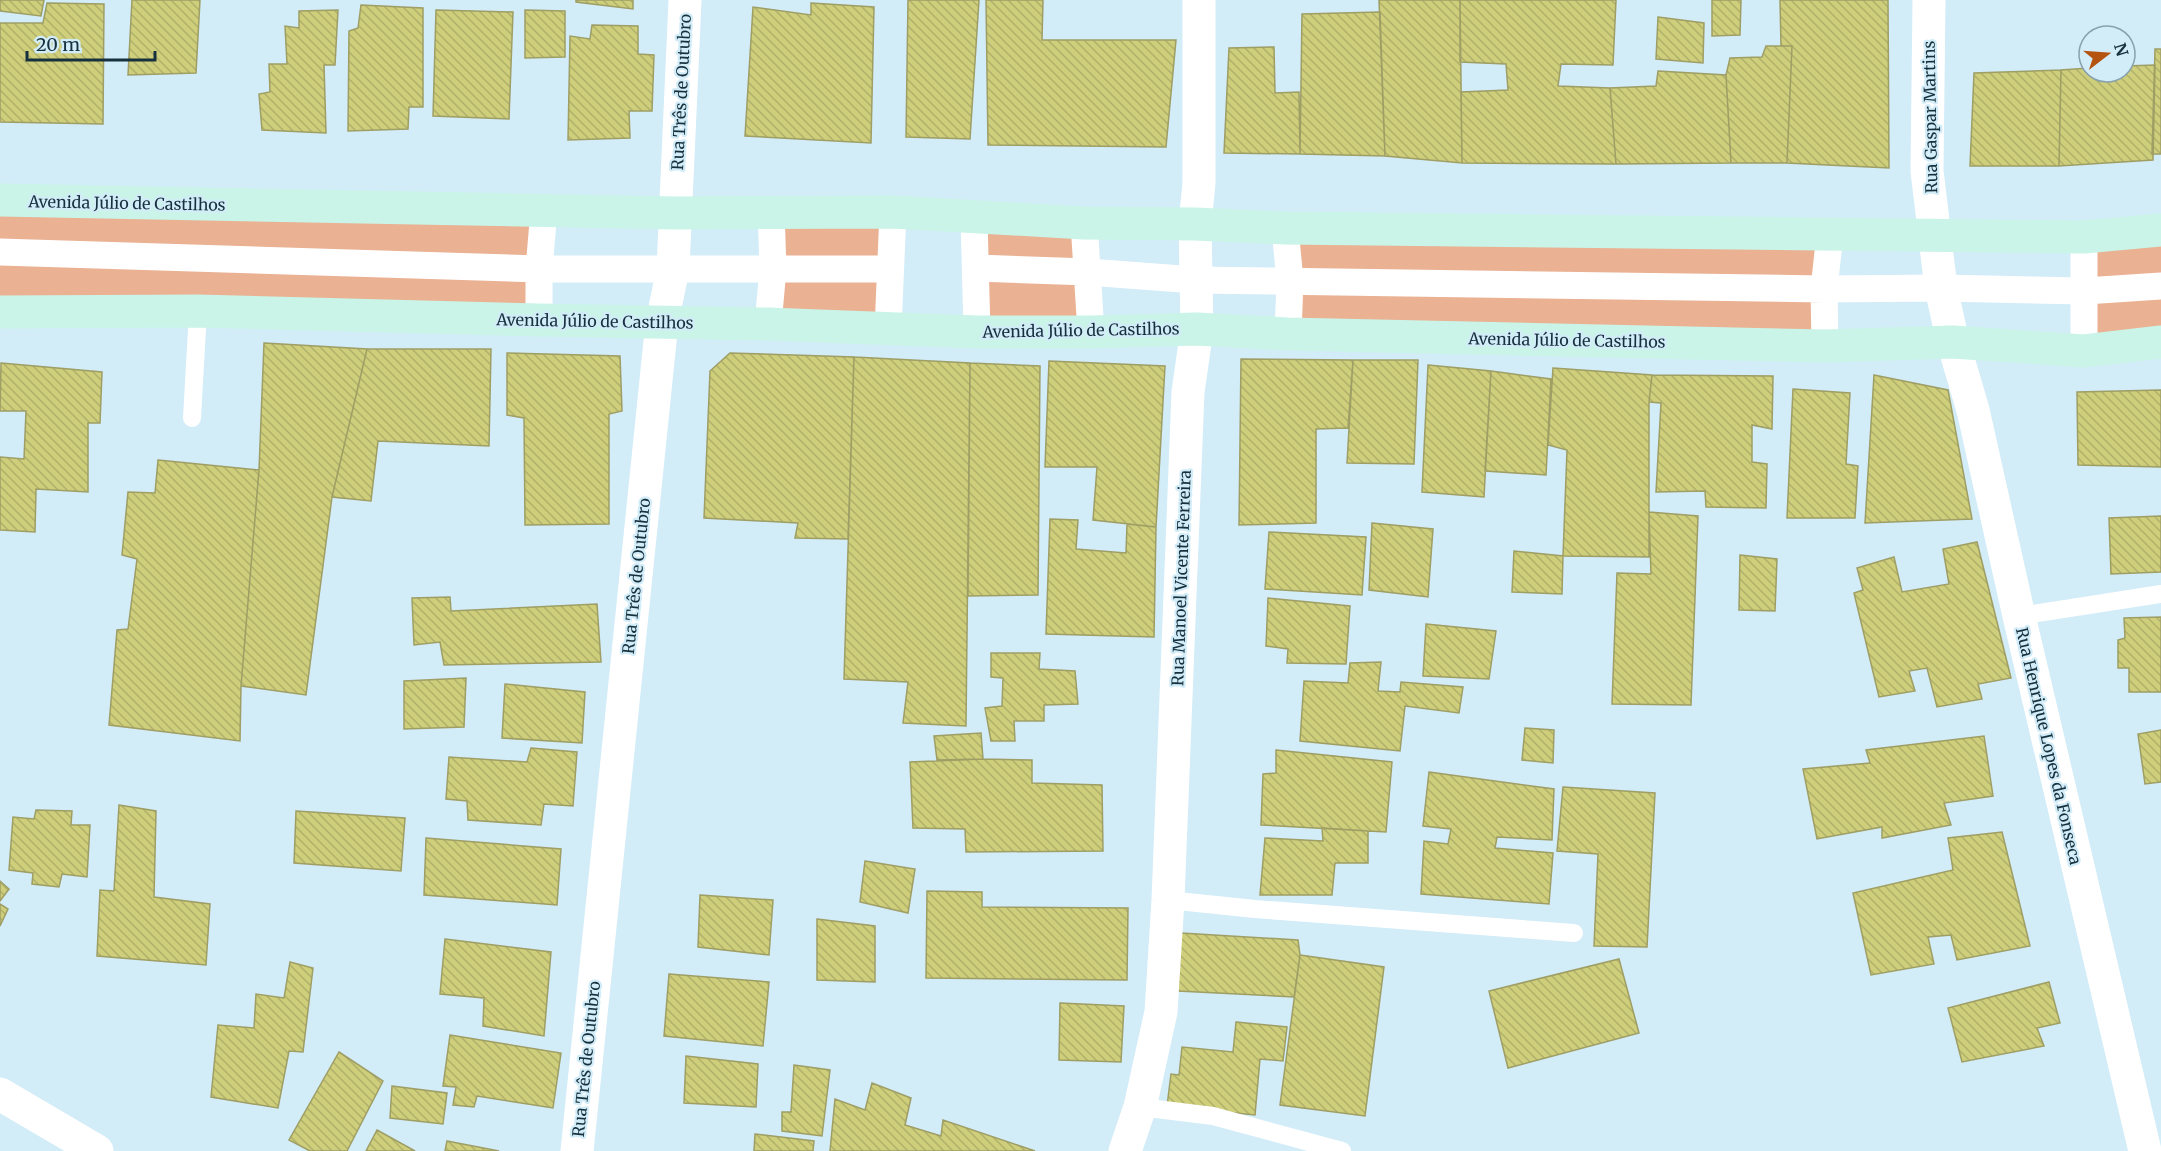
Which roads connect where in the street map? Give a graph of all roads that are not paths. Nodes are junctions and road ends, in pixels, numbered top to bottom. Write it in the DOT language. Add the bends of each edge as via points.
graph roads {
  1 [pos="686,0"];
  2 [pos="1199,0"];
  3 [pos="1929,0"];
  4 [pos="0,200"];
  5 [pos="543,210"];
  6 [pos="771,212"];
  7 [pos="892,212"];
  8 [pos="676,213"];
  9 [pos="974,218"];
  10 [pos="1083,223"];
  11 [pos="1195,224"];
  12 [pos="1285,228"];
  13 [pos="2161,230"];
  14 [pos="1830,234"];
  15 [pos="1936,234"];
  16 [pos="2084,237"];
  17 [pos="0,252"];
  18 [pos="976,268"];
  19 [pos="539,269"];
  20 [pos="673,269"];
  21 [pos="773,269"];
  22 [pos="890,269"];
  23 [pos="1088,272"];
  24 [pos="1195,280"];
  25 [pos="1290,281"];
  26 [pos="2161,286"];
  27 [pos="1941,288"];
  28 [pos="1824,289"];
  29 [pos="2085,291"];
  30 [pos="198,311"];
  31 [pos="0,312"];
  32 [pos="538,320"];
  33 [pos="662,322"];
  34 [pos="768,324"];
  35 [pos="1197,329"];
  36 [pos="888,330"];
  37 [pos="977,332"];
  38 [pos="1091,332"];
  39 [pos="1288,334"];
  40 [pos="1953,342"];
  41 [pos="2161,342"];
  42 [pos="1825,346"];
  43 [pos="2084,351"];
  44 [pos="192,418"];
  45 [pos="2161,594"];
  46 [pos="2019,616"];
  47 [pos="1168,900"];
  48 [pos="1574,933"];
  49 [pos="0,1094"];
  50 [pos="1140,1107"];
  51 [pos="98,1151"];
  52 [pos="577,1151"];
  53 [pos="1125,1151"];
  54 [pos="1342,1151"];
  55 [pos="2145,1151"];
  1 -- 8 [label="street, Rua Três de Outubro"];
  2 -- 11 [label="street, Rua Manoel Vicente Ferreira" via="1199,183"];
  3 -- 15 [label="street, Rua Gaspar Martins" via="1927,171"];
  4 -- 5 [label="main road, Avenida Júlio de Castilhos"];
  5 -- 8 [label="main road, Avenida Júlio de Castilhos"];
  5 -- 19 [label="street"];
  6 -- 7 [label="main road, Avenida Júlio de Castilhos"];
  6 -- 8 [label="main road, Avenida Júlio de Castilhos"];
  6 -- 21 [label="street"];
  7 -- 9 [label="main road, Avenida Júlio de Castilhos"];
  7 -- 22 [label="street"];
  8 -- 20 [label="street, Rua Três de Outubro"];
  9 -- 10 [label="main road, Avenida Júlio de Castilhos"];
  9 -- 18 [label="street"];
  10 -- 11 [label="main road, Avenida Júlio de Castilhos"];
  10 -- 23 [label="street"];
  11 -- 12 [label="main road, Avenida Júlio de Castilhos"];
  11 -- 24 [label="street, Rua Manoel Vicente Ferreira"];
  12 -- 14 [label="main road, Avenida Júlio de Castilhos"];
  12 -- 25 [label="street"];
  13 -- 16 [label="main road, Avenida Júlio de Castilhos"];
  14 -- 15 [label="main road, Avenida Júlio de Castilhos"];
  14 -- 28 [label="street"];
  15 -- 16 [label="main road, Avenida Júlio de Castilhos"];
  15 -- 27 [label="street, Rua Gaspar Martins"];
  16 -- 29 [label="street"];
  17 -- 19 [label="street"];
  18 -- 23 [label="street"];
  18 -- 37 [label="street"];
  19 -- 20 [label="street"];
  19 -- 32 [label="street"];
  20 -- 21 [label="street"];
  20 -- 33 [label="street, Rua Três de Outubro"];
  21 -- 22 [label="street"];
  21 -- 34 [label="street"];
  22 -- 36 [label="street"];
  23 -- 24 [label="street"];
  23 -- 38 [label="street"];
  24 -- 25 [label="street"];
  24 -- 35 [label="street, Rua Manoel Vicente Ferreira"];
  25 -- 28 [label="street"];
  25 -- 39 [label="street"];
  26 -- 29 [label="street"];
  27 -- 28 [label="street"];
  27 -- 29 [label="street"];
  27 -- 40 [label="street, Rua Henrique Lopes da Fonseca"];
  28 -- 42 [label="street"];
  29 -- 43 [label="street"];
  30 -- 31 [label="main road, Avenida Júlio de Castilhos"];
  30 -- 32 [label="main road, Avenida Júlio de Castilhos"];
  30 -- 44 [label="lane"];
  32 -- 33 [label="main road, Avenida Júlio de Castilhos"];
  33 -- 34 [label="main road, Avenida Júlio de Castilhos"];
  33 -- 52 [label="street, Rua Três de Outubro"];
  34 -- 36 [label="main road, Avenida Júlio de Castilhos"];
  35 -- 38 [label="main road, Avenida Júlio de Castilhos"];
  35 -- 39 [label="main road, Avenida Júlio de Castilhos"];
  35 -- 47 [label="street, Rua Manoel Vicente Ferreira" via="1188,392"];
  36 -- 37 [label="main road, Avenida Júlio de Castilhos"];
  37 -- 38 [label="main road, Avenida Júlio de Castilhos"];
  39 -- 42 [label="main road, Avenida Júlio de Castilhos"];
  40 -- 42 [label="main road, Avenida Júlio de Castilhos"];
  40 -- 43 [label="main road, Avenida Júlio de Castilhos"];
  40 -- 46 [label="street, Rua Henrique Lopes da Fonseca" via="1973,410"];
  41 -- 43 [label="main road, Avenida Júlio de Castilhos"];
  45 -- 46 [label="lane"];
  46 -- 55 [label="street, Rua Henrique Lopes da Fonseca"];
  47 -- 48 [label="lane"];
  47 -- 50 [label="street, Rua Manoel Vicente Ferreira" via="1161,1012"];
  49 -- 51 [label="street"];
  50 -- 53 [label="street, Rua Manoel Vicente Ferreira"];
  50 -- 54 [label="lane" via="1213,1116"];
}
